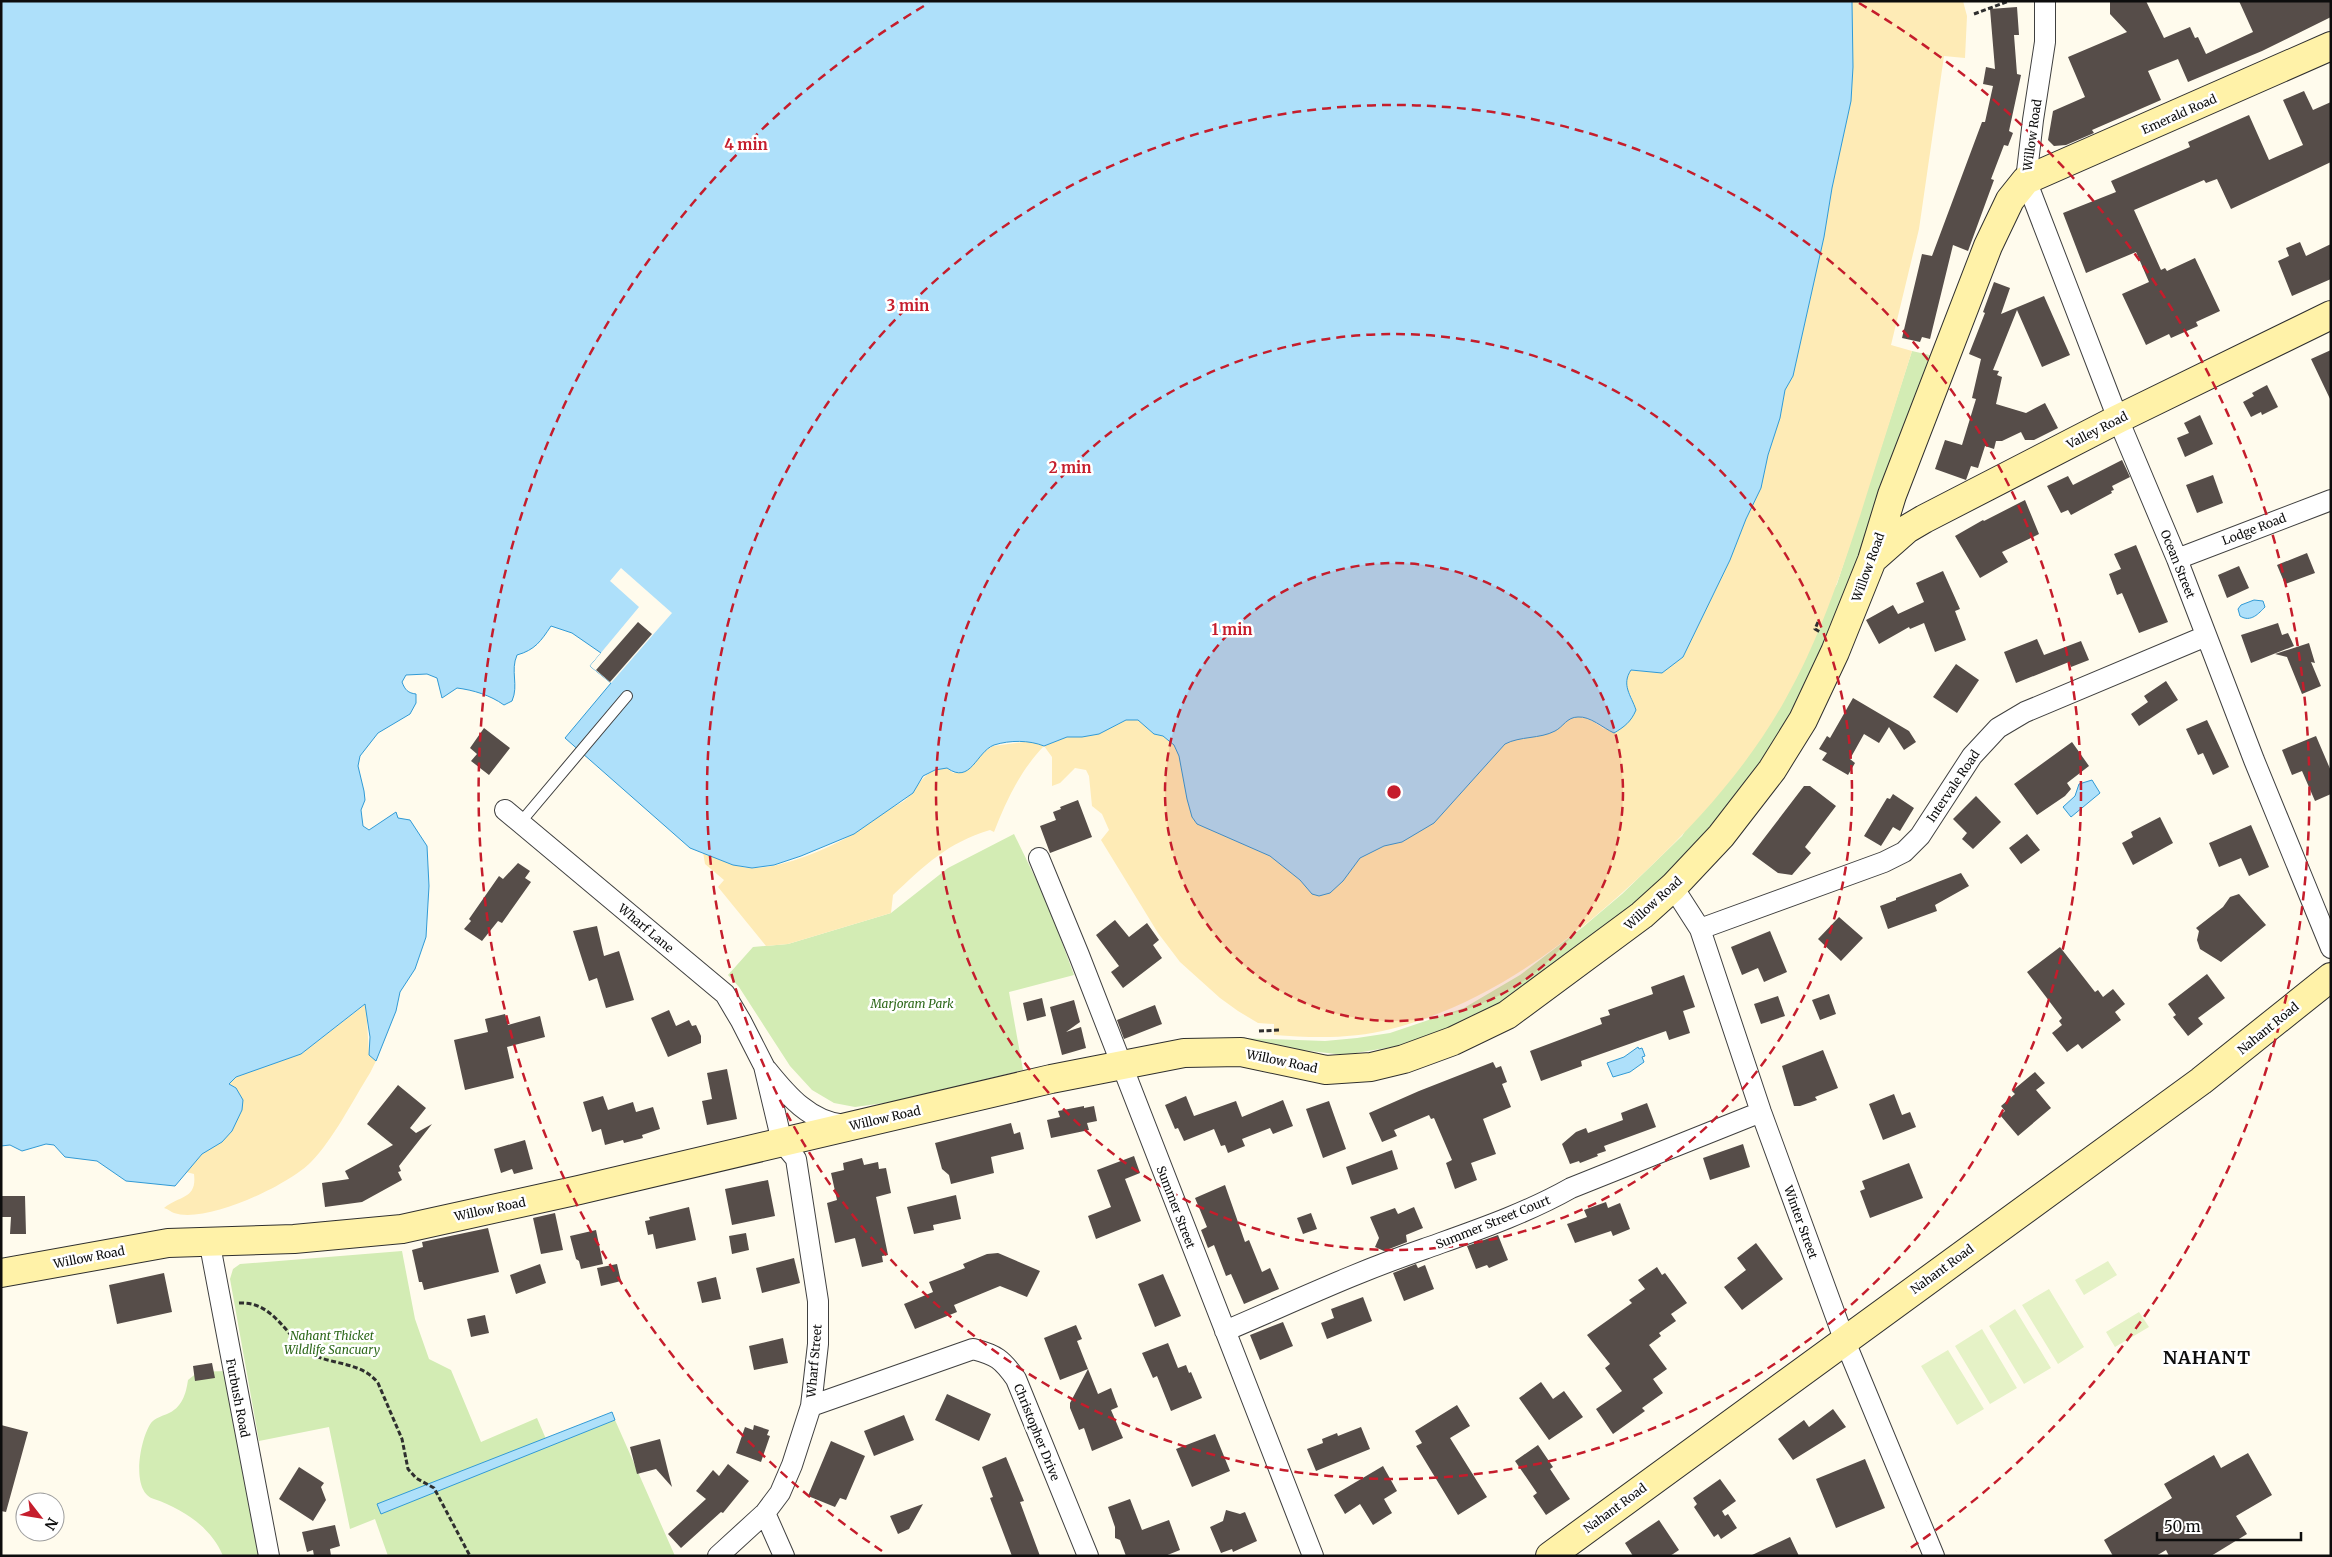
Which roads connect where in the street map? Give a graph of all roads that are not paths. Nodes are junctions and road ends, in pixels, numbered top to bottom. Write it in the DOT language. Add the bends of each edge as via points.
graph roads {
  1 [pos="2044,1"];
  2 [pos="2331,46"];
  3 [pos="2026,180"];
  4 [pos="2331,315"];
  5 [pos="2118,418"];
  6 [pos="2331,500"];
  7 [pos="2177,559"];
  8 [pos="1872,560"];
  9 [pos="2206,636"];
  10 [pos="627,696"];
  11 [pos="505,810"];
  12 [pos="520,823"];
  13 [pos="1039,858"];
  14 [pos="1673,887"];
  15 [pos="1700,929"];
  16 [pos="2331,948"];
  17 [pos="2331,977"];
  18 [pos="1120,1064"];
  19 [pos="764,1066"];
  20 [pos="1761,1112"];
  21 [pos="852,1126"];
  22 [pos="782,1142"];
  23 [pos="209,1240"];
  24 [pos="1,1272"];
  25 [pos="1225,1331"];
  26 [pos="1844,1339"];
  27 [pos="811,1406"];
  28 [pos="766,1513"];
  29 [pos="269,1556"];
  30 [pos="718,1556"];
  31 [pos="784,1556"];
  32 [pos="1088,1556"];
  33 [pos="1313,1556"];
  34 [pos="1550,1556"];
  35 [pos="1934,1556"];
  1 -- 3 [label="street, Willow Road" via="2045,42"];
  2 -- 3 [label="main road, Emerald Road"];
  3 -- 5 [label="street, Ocean Street"];
  3 -- 8 [label="main road, Willow Road" via="2010,200 1988,246 1892,495"];
  4 -- 5 [label="main road, Valley Road"];
  5 -- 7 [label="street, Ocean Street"];
  5 -- 8 [label="main road, Valley Road" via="1924,519 1907,529"];
  6 -- 7 [label="street, Lodge Road"];
  7 -- 9 [label="street, Ocean Street"];
  8 -- 14 [label="main road, Willow Road" via="1803,720 1772,770 1721,836"];
  9 -- 15 [label="street, Intervale Road" via="2025,712 1998,728 1972,756 1920,836 1904,852"];
  9 -- 16 [label="street, Ocean Street"];
  10 -- 12 [label="lane"];
  11 -- 12 [label="street, Wharf Lane"];
  12 -- 19 [label="street, Wharf Lane" via="725,994"];
  13 -- 18 [label="street, Summer Street"];
  14 -- 15 [label="street, Winter Street"];
  14 -- 18 [label="main road, Willow Road" via="1642,915 1507,1015 1454,1041 1404,1059 1371,1067 1326,1070 1241,1052 1184,1053"];
  15 -- 20 [label="street, Winter Street"];
  17 -- 26 [label="main road, Nahant Road" via="2201,1081"];
  18 -- 21 [label="main road, Willow Road"];
  18 -- 25 [label="street, Summer Street"];
  19 -- 21 [label="street, Wharf Lane" via="797,1103 818,1118"];
  19 -- 22 [label="street, Wharf Lane"];
  20 -- 25 [label="street, Summer Street Court" via="1571,1188 1549,1201 1465,1236 1424,1249"];
  20 -- 26 [label="street, Winter Street"];
  21 -- 22 [label="main road, Willow Road"];
  22 -- 23 [label="main road, Willow Road" via="402,1229 294,1239"];
  22 -- 27 [label="street, Wharf Street" via="796,1159 818,1301 818,1344"];
  23 -- 24 [label="main road, Willow Road" via="168,1243"];
  23 -- 29 [label="street, Furbush Road"];
  25 -- 33 [label="street, Summer Street"];
  26 -- 34 [label="main road, Nahant Road"];
  26 -- 35 [label="street, Winter Street"];
  27 -- 28 [label="street, Wharf Street" via="792,1465 780,1493"];
  27 -- 32 [label="street, Christopher Drive" via="973,1349 990,1353 1004,1361 1016,1379"];
  28 -- 30 [label="street, Wharf Street"];
  28 -- 31 [label="street"];
}
